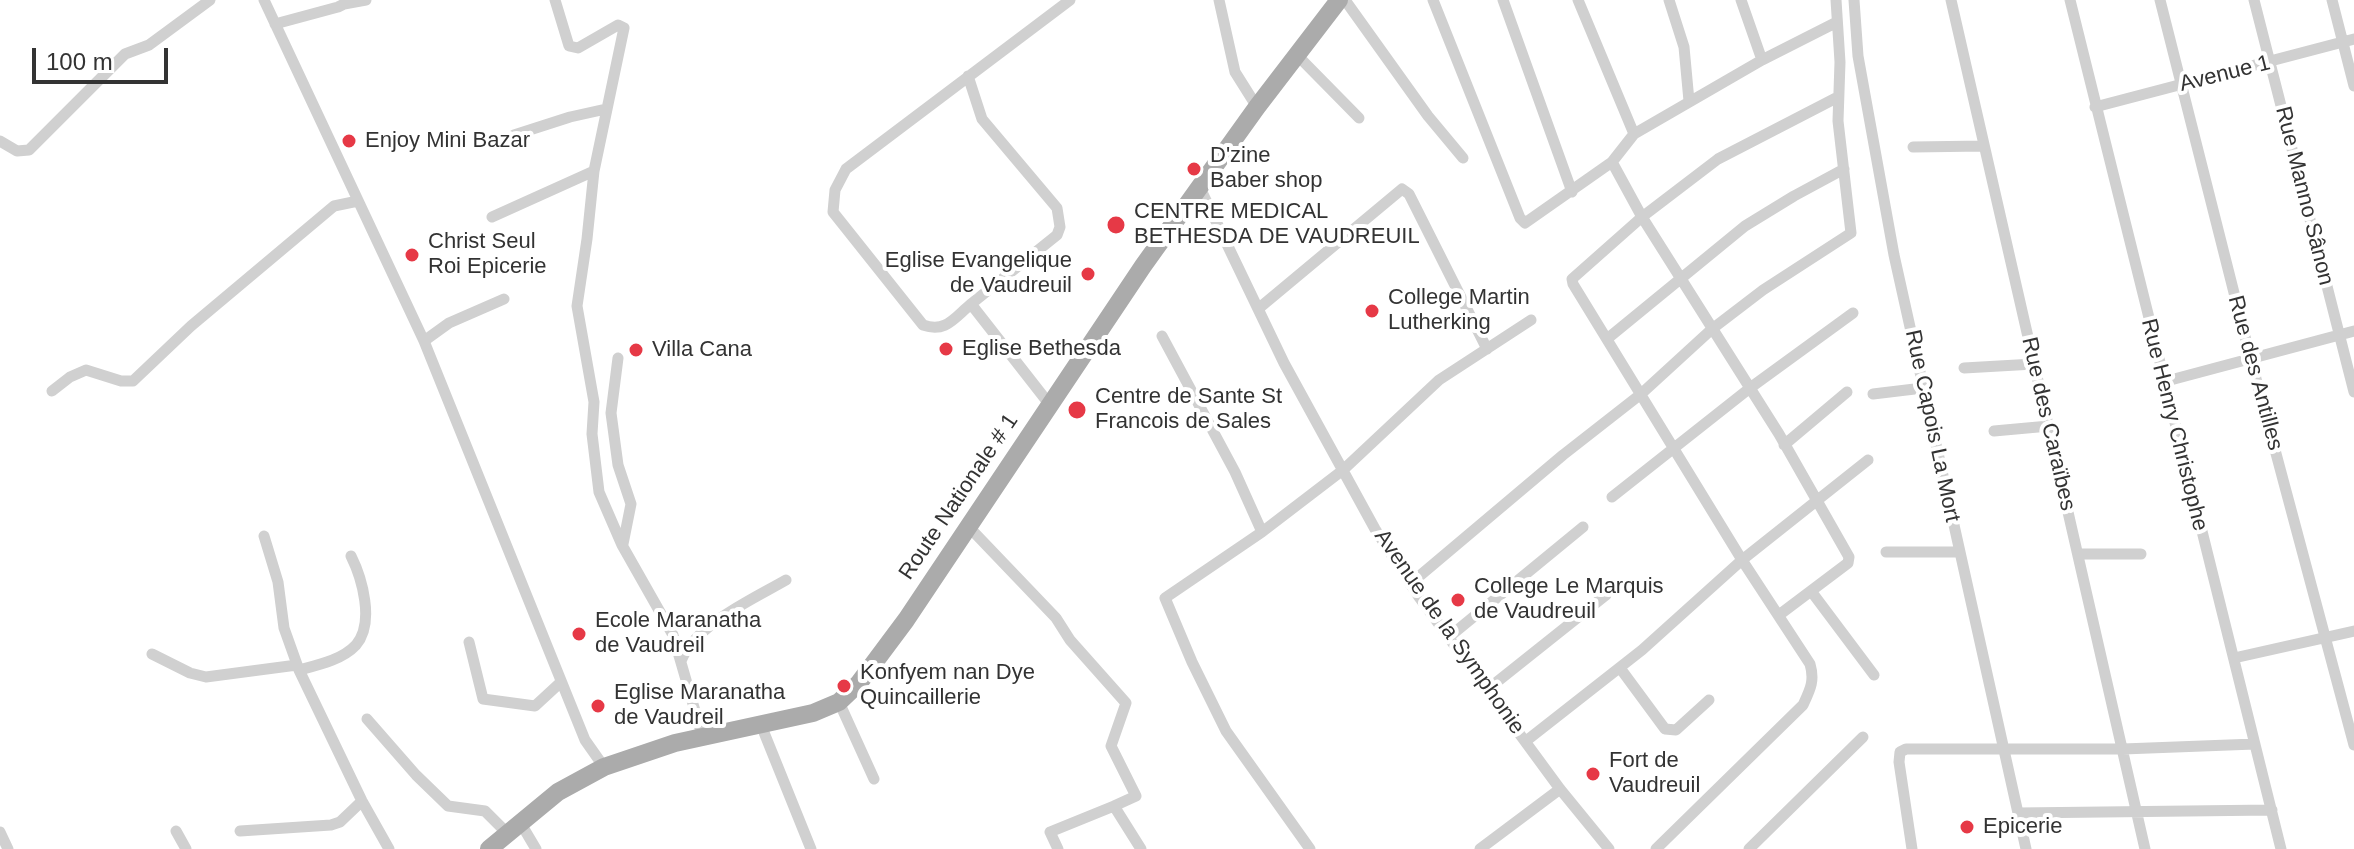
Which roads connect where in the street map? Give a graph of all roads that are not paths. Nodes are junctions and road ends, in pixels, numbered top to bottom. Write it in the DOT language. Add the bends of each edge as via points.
graph roads {
  1 [pos="210,0"];
  2 [pos="264,0"];
  3 [pos="366,0"];
  4 [pos="555,0"];
  5 [pos="1070,0"];
  6 [pos="1219,0"];
  7 [pos="1342,0"];
  8 [pos="1433,0"];
  9 [pos="1503,0"];
  10 [pos="1578,0"];
  11 [pos="1669,0"];
  12 [pos="1741,0"];
  13 [pos="1836,0"];
  14 [pos="1854,0"];
  15 [pos="1951,0"];
  16 [pos="2070,0"];
  17 [pos="2160,0"];
  18 [pos="2254,0"];
  19 [pos="2332,0"];
  20 [pos="344,2"];
  21 [pos="1837,22"];
  22 [pos="275,24"];
  23 [pos="2348,41"];
  24 [pos="1297,55"];
  25 [pos="1762,60"];
  26 [pos="2270,63"];
  27 [pos="968,76"];
  28 [pos="2181,86"];
  29 [pos="2354,86"];
  30 [pos="1838,97"];
  31 [pos="1689,101"];
  32 [pos="1257,107"];
  33 [pos="2095,107"];
  34 [pos="606,109"];
  35 [pos="1359,118"];
  36 [pos="1634,134"];
  37 [pos="514,135"];
  38 [pos="0,141"];
  39 [pos="1984,146"];
  40 [pos="1913,147"];
  41 [pos="1463,158"];
  42 [pos="1612,162"];
  43 [pos="1844,169"];
  44 [pos="594,171"];
  45 [pos="1200,188"];
  46 [pos="1572,192"];
  47 [pos="358,201"];
  48 [pos="492,217"];
  49 [pos="1642,217"];
  50 [pos="1681,279"];
  51 [pos="504,299"];
  52 [pos="971,304"];
  53 [pos="1258,309"];
  54 [pos="1853,313"];
  55 [pos="1531,320"];
  56 [pos="1712,329"];
  57 [pos="2354,331"];
  58 [pos="2339,335"];
  59 [pos="1162,336"];
  60 [pos="1607,339"];
  61 [pos="424,341"];
  62 [pos="1487,349"];
  63 [pos="618,358"];
  64 [pos="2251,360"];
  65 [pos="2034,364"];
  66 [pos="1964,368"];
  67 [pos="2163,382"];
  68 [pos="1750,388"];
  69 [pos="1923,388"];
  70 [pos="52,391"];
  71 [pos="1847,392"];
  72 [pos="2354,392"];
  73 [pos="1641,394"];
  74 [pos="1873,394"];
  75 [pos="1050,405"];
  76 [pos="2049,426"];
  77 [pos="1994,431"];
  78 [pos="1784,445"];
  79 [pos="1674,448"];
  80 [pos="1868,460"];
  81 [pos="1343,470"];
  82 [pos="1612,497"];
  83 [pos="1818,502"];
  84 [pos="968,526"];
  85 [pos="1583,527"];
  86 [pos="1262,532"];
  87 [pos="264,536"];
  88 [pos="622,545"];
  89 [pos="1886,552"];
  90 [pos="1959,552"];
  91 [pos="2078,554"];
  92 [pos="2141,554"];
  93 [pos="351,556"];
  94 [pos="1742,560"];
  95 [pos="786,580"];
  96 [pos="1410,584"];
  97 [pos="1811,591"];
  98 [pos="1606,595"];
  99 [pos="1779,615"];
  100 [pos="2354,631"];
  101 [pos="1449,637"];
  102 [pos="2325,638"];
  103 [pos="469,642"];
  104 [pos="152,654"];
  105 [pos="2234,658"];
  106 [pos="681,662"];
  107 [pos="298,667"];
  108 [pos="1620,668"];
  109 [pos="1874,675"];
  110 [pos="561,682"];
  111 [pos="1488,689"];
  112 [pos="1709,700"];
  113 [pos="839,702"];
  114 [pos="367,719"];
  115 [pos="761,725"];
  116 [pos="702,735"];
  117 [pos="1863,737"];
  118 [pos="1526,741"];
  119 [pos="2255,744"];
  120 [pos="2354,745"];
  121 [pos="2004,748"];
  122 [pos="2123,749"];
  123 [pos="604,767"];
  124 [pos="874,779"];
  125 [pos="1560,789"];
  126 [pos="362,801"];
  127 [pos="1114,806"];
  128 [pos="2272,810"];
  129 [pos="2018,813"];
  130 [pos="2137,813"];
  131 [pos="514,828"];
  132 [pos="176,831"];
  133 [pos="240,831"];
  134 [pos="0,832"];
  135 [pos="8,849"];
  136 [pos="186,849"];
  137 [pos="389,849"];
  138 [pos="489,849"];
  139 [pos="536,849"];
  140 [pos="811,849"];
  141 [pos="1058,849"];
  142 [pos="1141,849"];
  143 [pos="1310,849"];
  144 [pos="1480,849"];
  145 [pos="1609,849"];
  146 [pos="1656,849"];
  147 [pos="1749,849"];
  148 [pos="1912,849"];
  149 [pos="2026,849"];
  150 [pos="2145,849"];
  151 [pos="2281,849"];
  1 -- 38 [label="street" via="149,45 125,54 29,150 17,151"];
  2 -- 22 [label="street"];
  3 -- 20 [label="street"];
  4 -- 34 [label="street" via="572,48 618,25 624,28"];
  5 -- 27 [label="street"];
  6 -- 32 [label="street" via="1235,72"];
  7 -- 24 [label="main road, Route Nationale # 1"];
  7 -- 41 [label="street"];
  8 -- 46 [label="street" via="1522,222"];
  9 -- 46 [label="street"];
  10 -- 36 [label="street"];
  11 -- 31 [label="street" via="1684,47"];
  12 -- 25 [label="street"];
  13 -- 21 [label="street"];
  14 -- 69 [label="street, Rue Capois La Mort" via="1858,56"];
  15 -- 39 [label="street, Rue des Caraïbes"];
  16 -- 33 [label="street, Rue Henry Christophe"];
  17 -- 28 [label="street, Rue des Antilles"];
  18 -- 26 [label="street, Rue Manno Sânon"];
  19 -- 23 [label="street"];
  20 -- 22 [label="street"];
  21 -- 25 [label="street"];
  21 -- 30 [label="street"];
  22 -- 47 [label="street"];
  23 -- 26 [label="street, Avenue 1"];
  23 -- 29 [label="street"];
  24 -- 32 [label="main road, Route Nationale # 1"];
  24 -- 35 [label="street"];
  25 -- 31 [label="street"];
  26 -- 28 [label="street, Avenue 1"];
  26 -- 58 [label="street, Rue Manno Sânon"];
  27 -- 52 [label="street" via="982,119 1057,208 1060,227 1057,235"];
  27 -- 52 [label="street" via="846,169 835,190 833,212 923,325 943,328"];
  28 -- 33 [label="street, Avenue 1"];
  28 -- 64 [label="street, Rue des Antilles"];
  30 -- 43 [label="street"];
  30 -- 49 [label="street" via="1718,159"];
  31 -- 36 [label="street"];
  32 -- 45 [label="main road, Route Nationale # 1"];
  33 -- 67 [label="street, Rue Henry Christophe"];
  34 -- 37 [label="street"];
  34 -- 44 [label="street"];
  36 -- 42 [label="street"];
  39 -- 40 [label="street"];
  39 -- 65 [label="street, Rue des Caraïbes"];
  42 -- 46 [label="street"];
  42 -- 49 [label="street"];
  43 -- 50 [label="street" via="1745,226"];
  43 -- 56 [label="street" via="1851,233"];
  44 -- 48 [label="street"];
  44 -- 88 [label="street" via="577,306 594,402 599,492"];
  45 -- 53 [label="street, Avenue de la Symphonie"];
  45 -- 75 [label="main road, Route Nationale # 1"];
  47 -- 61 [label="street"];
  47 -- 70 [label="street" via="334,206 133,381 86,370"];
  49 -- 50 [label="street"];
  49 -- 60 [label="street" via="1572,279"];
  50 -- 56 [label="street"];
  50 -- 60 [label="street"];
  51 -- 61 [label="street" via="449,323"];
  52 -- 75 [label="street"];
  53 -- 62 [label="street" via="1402,189"];
  53 -- 81 [label="street, Avenue de la Symphonie"];
  54 -- 68 [label="street"];
  55 -- 62 [label="street"];
  56 -- 68 [label="street"];
  56 -- 73 [label="street"];
  57 -- 58 [label="street"];
  58 -- 64 [label="street"];
  58 -- 72 [label="street, Rue Manno Sânon"];
  59 -- 86 [label="street"];
  60 -- 73 [label="street"];
  61 -- 110 [label="street"];
  62 -- 81 [label="street" via="1439,380"];
  63 -- 88 [label="street" via="611,413 618,465 631,504"];
  64 -- 67 [label="street"];
  64 -- 102 [label="street, Rue des Antilles"];
  65 -- 66 [label="street"];
  65 -- 76 [label="street, Rue des Caraïbes"];
  67 -- 105 [label="street, Rue Henry Christophe"];
  68 -- 78 [label="street"];
  68 -- 79 [label="street"];
  69 -- 74 [label="street"];
  69 -- 90 [label="street, Rue Capois La Mort"];
  71 -- 78 [label="street"];
  73 -- 79 [label="street"];
  73 -- 96 [label="street"];
  75 -- 84 [label="main road, Route Nationale # 1"];
  76 -- 77 [label="street"];
  76 -- 91 [label="street, Rue des Caraïbes"];
  78 -- 83 [label="street"];
  79 -- 82 [label="street"];
  79 -- 94 [label="street"];
  80 -- 83 [label="street"];
  81 -- 86 [label="street"];
  81 -- 96 [label="street, Avenue de la Symphonie"];
  83 -- 94 [label="street"];
  83 -- 97 [label="street" via="1850,560"];
  84 -- 113 [label="main road, Route Nationale # 1" via="879,658"];
  84 -- 127 [label="street" via="1056,618 1126,703 1111,746 1136,796"];
  85 -- 101 [label="street"];
  86 -- 143 [label="street" via="1165,598 1226,731"];
  87 -- 107 [label="street"];
  88 -- 106 [label="street" via="673,635"];
  89 -- 90 [label="street"];
  90 -- 121 [label="street, Rue Capois La Mort"];
  91 -- 92 [label="street"];
  91 -- 122 [label="street, Rue des Caraïbes"];
  93 -- 107 [label="street" via="362,578 365,608 357,644 342,655"];
  94 -- 99 [label="street"];
  94 -- 108 [label="street"];
  95 -- 106 [label="street" via="729,613 685,650"];
  96 -- 101 [label="street, Avenue de la Symphonie"];
  97 -- 99 [label="street"];
  97 -- 109 [label="street"];
  98 -- 111 [label="street"];
  99 -- 146 [label="street" via="1813,675 1803,705"];
  100 -- 102 [label="street"];
  101 -- 111 [label="street, Avenue de la Symphonie"];
  102 -- 105 [label="street"];
  102 -- 120 [label="street, Rue des Antilles"];
  103 -- 110 [label="street" via="483,699 535,706"];
  104 -- 107 [label="street" via="206,677"];
  105 -- 119 [label="street, Rue Henry Christophe"];
  106 -- 116 [label="street"];
  107 -- 126 [label="street"];
  108 -- 112 [label="street" via="1665,729 1676,730"];
  108 -- 118 [label="street"];
  110 -- 123 [label="street" via="585,740"];
  111 -- 118 [label="street, Avenue de la Symphonie"];
  113 -- 115 [label="main road, Route Nationale # 1"];
  113 -- 124 [label="street"];
  114 -- 131 [label="street" via="448,806 485,811"];
  115 -- 116 [label="main road, Route Nationale # 1"];
  115 -- 140 [label="street"];
  116 -- 123 [label="main road, Route Nationale # 1"];
  117 -- 147 [label="street"];
  118 -- 125 [label="street, Avenue de la Symphonie"];
  119 -- 122 [label="street"];
  119 -- 128 [label="street, Rue Henry Christophe"];
  121 -- 122 [label="street"];
  121 -- 129 [label="street, Rue Capois La Mort"];
  121 -- 148 [label="street" via="1900,752"];
  122 -- 130 [label="street, Rue des Caraïbes"];
  123 -- 131 [label="main road, Route Nationale # 1" via="558,792"];
  125 -- 144 [label="street"];
  125 -- 145 [label="street, Avenue de la Symphonie"];
  126 -- 133 [label="street" via="331,825"];
  126 -- 137 [label="street"];
  127 -- 141 [label="street" via="1050,832"];
  127 -- 142 [label="street"];
  128 -- 130 [label="street"];
  128 -- 151 [label="street, Rue Henry Christophe"];
  129 -- 130 [label="street"];
  129 -- 149 [label="street, Rue Capois La Mort"];
  130 -- 150 [label="street, Rue des Caraïbes"];
  131 -- 138 [label="main road, Route Nationale # 1"];
  131 -- 139 [label="street"];
  132 -- 136 [label="street"];
  134 -- 135 [label="street"];
}
